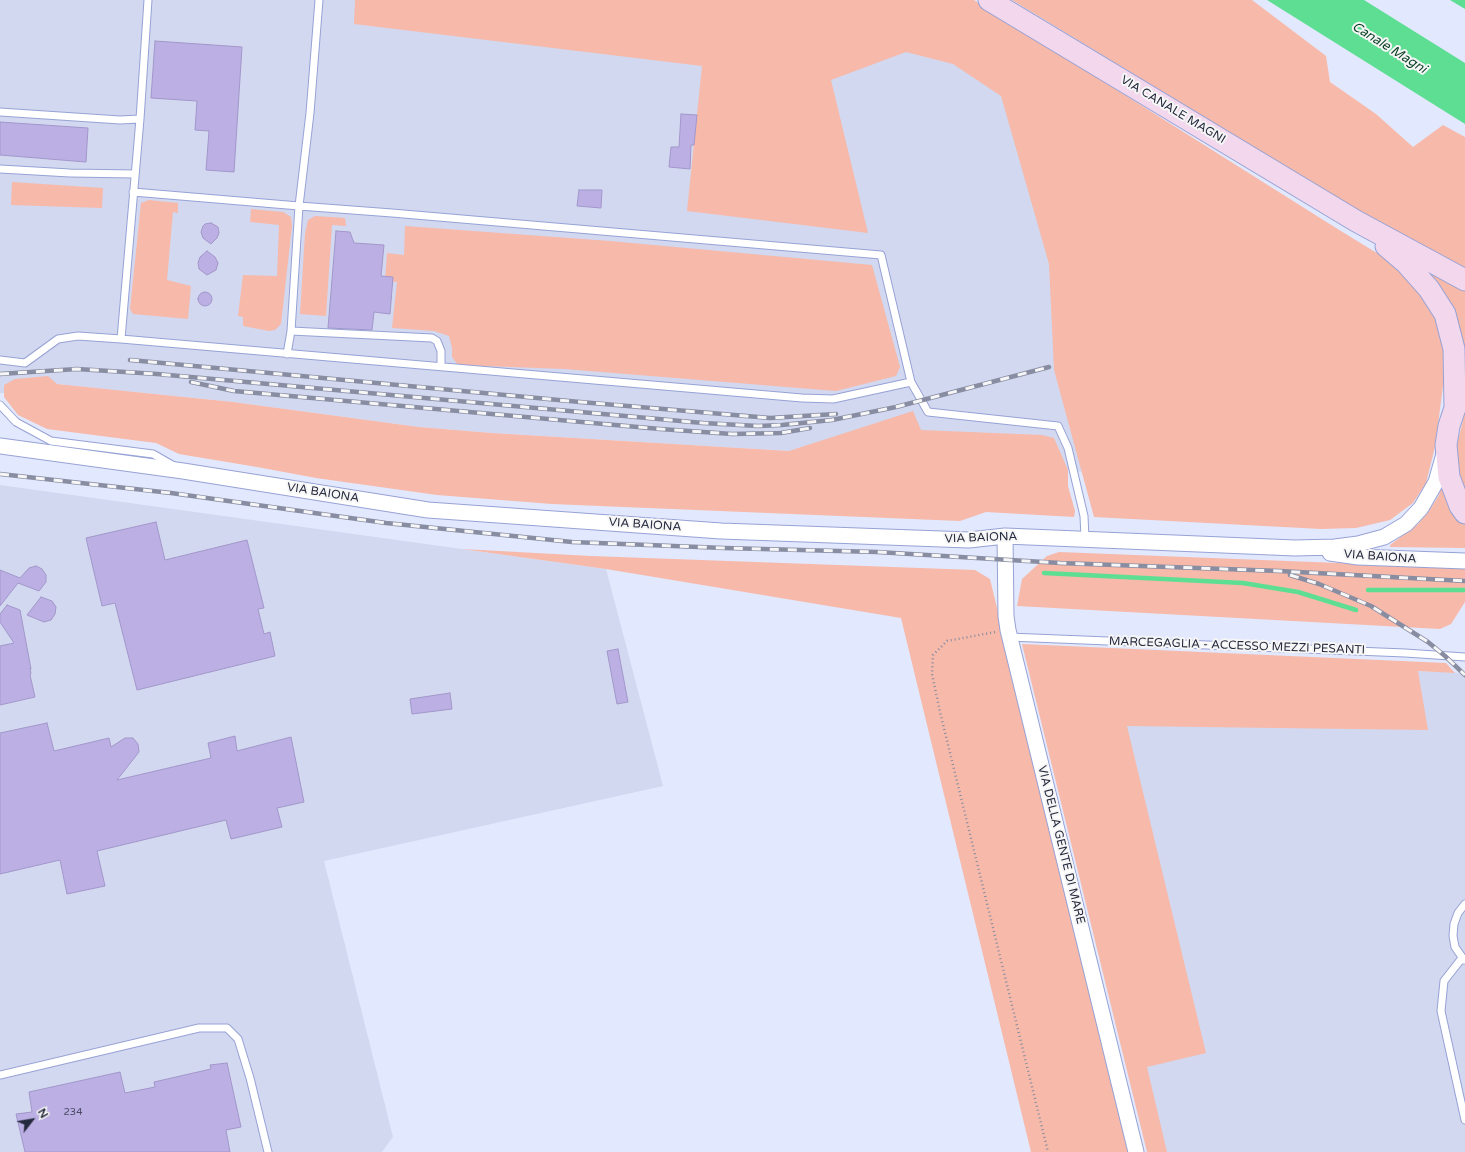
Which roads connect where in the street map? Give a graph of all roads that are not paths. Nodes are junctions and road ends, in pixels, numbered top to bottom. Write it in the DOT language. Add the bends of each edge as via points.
graph roads {
  1 [pos="148,0"];
  2 [pos="319,0"];
  3 [pos="989,0"];
  4 [pos="0,112"];
  5 [pos="140,119"];
  6 [pos="0,169"];
  7 [pos="135,174"];
  8 [pos="133,192"];
  9 [pos="299,206"];
  10 [pos="1356,221"];
  11 [pos="1465,280"];
  12 [pos="291,331"];
  13 [pos="121,339"];
  14 [pos="287,354"];
  15 [pos="0,360"];
  16 [pos="441,366"];
  17 [pos="911,382"];
  18 [pos="1460,400"];
  19 [pos="0,405"];
  20 [pos="1446,445"];
  21 [pos="0,446"];
  22 [pos="183,471"];
  23 [pos="1465,512"];
  24 [pos="1005,536"];
  25 [pos="1085,539"];
  26 [pos="1295,548"];
  27 [pos="1465,561"];
  28 [pos="1008,633"];
  29 [pos="1465,657"];
  30 [pos="1465,904"];
  31 [pos="1463,959"];
  32 [pos="0,1075"];
  33 [pos="1465,1120"];
  34 [pos="268,1152"];
  35 [pos="1136,1152"];
  1 -- 5 [label="lane"];
  2 -- 9 [label="lane"];
  3 -- 10 [label="main road, VIA CANALE MAGNI"];
  4 -- 5 [label="lane"];
  5 -- 7 [label="lane"];
  6 -- 7 [label="lane"];
  7 -- 8 [label="lane"];
  8 -- 9 [label="lane"];
  8 -- 13 [label="lane"];
  9 -- 12 [label="lane"];
  9 -- 17 [label="lane" via="881,255"];
  10 -- 11 [label="main road, VIA CANALE MAGNI"];
  10 -- 18 [label="main road, VIA CANALE MAGNI" via="1406,263 1429,288 1445,314 1454,349"];
  12 -- 14 [label="lane"];
  12 -- 16 [label="lane" via="432,338 437,341 442,351"];
  13 -- 14 [label="lane"];
  13 -- 15 [label="lane" via="78,336 58,339 25,363"];
  14 -- 16 [label="lane"];
  16 -- 17 [label="lane" via="818,399 833,399"];
  17 -- 25 [label="lane" via="928,412 1058,426 1068,448 1084,516"];
  18 -- 20 [label="main road, VIA CANALE MAGNI" via="1449,426"];
  19 -- 22 [label="lane" via="16,422 51,441 153,454"];
  20 -- 23 [label="main road, VIA CANALE MAGNI" via="1449,477 1460,506"];
  20 -- 26 [label="street, VIA BAIONA" via="1436,482 1421,508 1406,524 1384,536 1358,544"];
  21 -- 22 [label="street, VIA BAIONA"];
  22 -- 24 [label="street, VIA BAIONA" via="428,510 720,531 969,540"];
  24 -- 25 [label="street, VIA BAIONA"];
  24 -- 28 [label="street, VIA DELLA GENTE DI MARE"];
  25 -- 26 [label="street, VIA BAIONA"];
  26 -- 27 [label="street, VIA BAIONA" via="1358,557"];
  28 -- 29 [label="lane, MARCEGAGLIA - ACCESSO MEZZI PESANTI"];
  28 -- 35 [label="street, VIA DELLA GENTE DI MARE"];
  30 -- 31 [label="lane" via="1458,913 1453,936 1455,947"];
  31 -- 33 [label="lane" via="1444,981 1441,1012"];
  32 -- 34 [label="lane" via="200,1028 227,1028 238,1039"];
}
